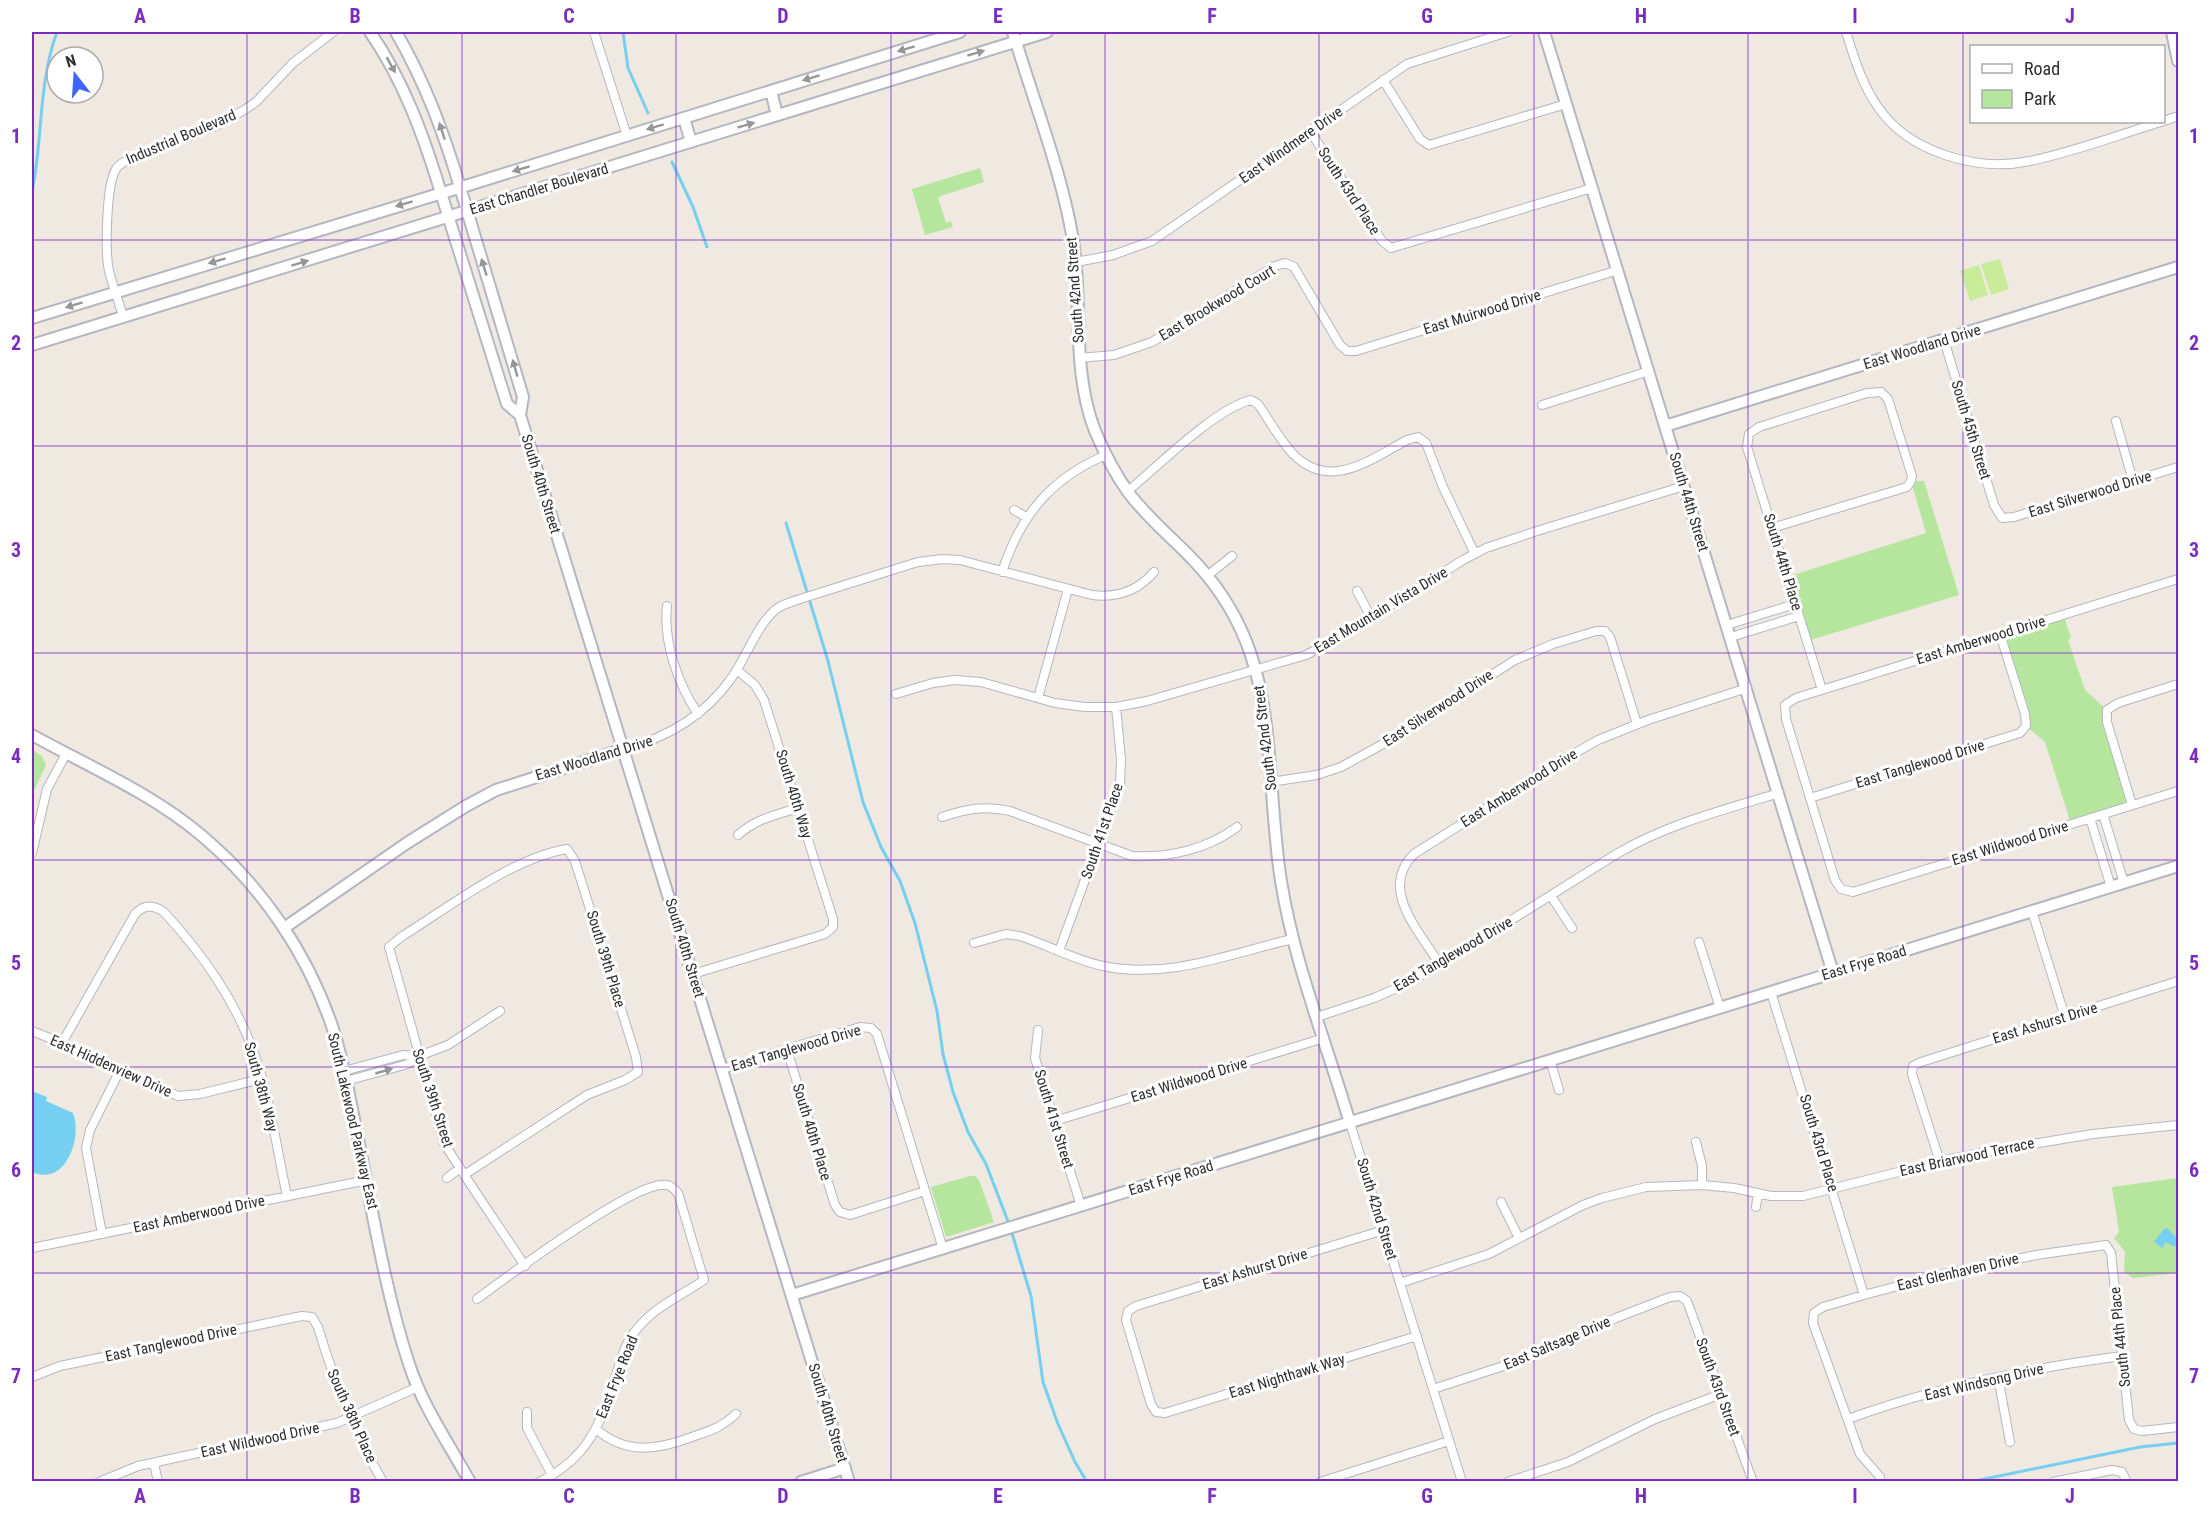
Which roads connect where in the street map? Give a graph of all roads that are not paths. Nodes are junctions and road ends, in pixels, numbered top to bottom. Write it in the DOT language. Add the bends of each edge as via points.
graph roads {
  1 [pos="333,32"];
  2 [pos="370,32"];
  3 [pos="396,32"];
  4 [pos="594,32"];
  5 [pos="960,32"];
  6 [pos="1047,32"];
  7 [pos="1509,32"];
  8 [pos="1544,32"];
  9 [pos="1846,32"];
  10 [pos="2172,32"];
  11 [pos="1014,36"];
  12 [pos="2178,61"];
  13 [pos="1383,80"];
  14 [pos="771,91"];
  15 [pos="1566,104"];
  16 [pos="777,115"];
  17 [pos="684,118"];
  18 [pos="2155,123"];
  19 [pos="1310,131"];
  20 [pos="627,136"];
  21 [pos="691,142"];
  22 [pos="460,187"];
  23 [pos="1592,188"];
  24 [pos="441,193"];
  25 [pos="467,212"];
  26 [pos="449,217"];
  27 [pos="1076,262"];
  28 [pos="1285,263"];
  29 [pos="2178,267"];
  30 [pos="1618,270"];
  31 [pos="116,292"];
  32 [pos="123,317"];
  33 [pos="32,318"];
  34 [pos="1944,340"];
  35 [pos="32,345"];
  36 [pos="1079,358"];
  37 [pos="1649,371"];
  38 [pos="1542,405"];
  39 [pos="520,415"];
  40 [pos="2116,421"];
  41 [pos="1665,426"];
  42 [pos="1106,455"];
  43 [pos="2178,467"];
  44 [pos="2133,481"];
  45 [pos="1684,486"];
  46 [pos="1128,491"];
  47 [pos="1014,510"];
  48 [pos="1026,517"];
  49 [pos="2002,518"];
  50 [pos="1772,528"];
  51 [pos="1475,554"];
  52 [pos="1232,556"];
  53 [pos="1002,572"];
  54 [pos="1154,572"];
  55 [pos="1207,576"];
  56 [pos="2178,579"];
  57 [pos="1068,589"];
  58 [pos="1357,591"];
  59 [pos="1796,604"];
  60 [pos="667,606"];
  61 [pos="1763,614"];
  62 [pos="1799,616"];
  63 [pos="1371,617"];
  64 [pos="1727,625"];
  65 [pos="1767,626"];
  66 [pos="2000,634"];
  67 [pos="1731,638"];
  68 [pos="737,670"];
  69 [pos="1256,670"];
  70 [pos="2178,684"];
  71 [pos="1747,688"];
  72 [pos="1822,690"];
  73 [pos="896,694"];
  74 [pos="1038,698"];
  75 [pos="1116,707"];
  76 [pos="698,714"];
  77 [pos="1637,724"];
  78 [pos="32,735"];
  79 [pos="624,749"];
  80 [pos="66,754"];
  81 [pos="1270,782"];
  82 [pos="2178,790"];
  83 [pos="1779,793"];
  84 [pos="1810,798"];
  85 [pos="2132,805"];
  86 [pos="798,808"];
  87 [pos="2103,814"];
  88 [pos="942,817"];
  89 [pos="2090,818"];
  90 [pos="1238,827"];
  91 [pos="738,835"];
  92 [pos="1099,845"];
  93 [pos="2114,848"];
  94 [pos="567,849"];
  95 [pos="2101,852"];
  96 [pos="32,853"];
  97 [pos="2178,866"];
  98 [pos="2124,883"];
  99 [pos="2111,887"];
  100 [pos="1551,896"];
  101 [pos="2032,911"];
  102 [pos="284,928"];
  103 [pos="1572,928"];
  104 [pos="1293,939"];
  105 [pos="1700,942"];
  106 [pos="974,943"];
  107 [pos="1059,951"];
  108 [pos="1440,965"];
  109 [pos="1833,973"];
  110 [pos="693,974"];
  111 [pos="2178,981"];
  112 [pos="1772,992"];
  113 [pos="1720,1008"];
  114 [pos="500,1011"];
  115 [pos="1317,1017"];
  116 [pos="2065,1017"];
  117 [pos="1038,1030"];
  118 [pos="32,1031"];
  119 [pos="1324,1038"];
  120 [pos="62,1043"];
  121 [pos="787,1050"];
  122 [pos="419,1056"];
  123 [pos="1550,1060"];
  124 [pos="722,1069"];
  125 [pos="120,1070"];
  126 [pos="345,1076"];
  127 [pos="261,1079"];
  128 [pos="1559,1090"];
  129 [pos="1054,1121"];
  130 [pos="1350,1122"];
  131 [pos="2178,1125"];
  132 [pos="1696,1142"];
  133 [pos="1940,1162"];
  134 [pos="462,1172"];
  135 [pos="447,1178"];
  136 [pos="367,1180"];
  137 [pos="1702,1185"];
  138 [pos="1833,1189"];
  139 [pos="925,1191"];
  140 [pos="1758,1193"];
  141 [pos="288,1196"];
  142 [pos="1501,1202"];
  143 [pos="1081,1206"];
  144 [pos="1756,1207"];
  145 [pos="1384,1230"];
  146 [pos="102,1234"];
  147 [pos="1519,1238"];
  148 [pos="2106,1245"];
  149 [pos="32,1248"];
  150 [pos="943,1249"];
  151 [pos="525,1266"];
  152 [pos="1400,1283"];
  153 [pos="792,1295"];
  154 [pos="1864,1295"];
  155 [pos="1680,1296"];
  156 [pos="477,1299"];
  157 [pos="312,1317"];
  158 [pos="1417,1336"];
  159 [pos="2122,1356"];
  160 [pos="32,1377"];
  161 [pos="1998,1377"];
  162 [pos="418,1387"];
  163 [pos="1433,1389"];
  164 [pos="1720,1394"];
  165 [pos="527,1412"];
  166 [pos="1156,1412"];
  167 [pos="736,1414"];
  168 [pos="350,1418"];
  169 [pos="1848,1419"];
  170 [pos="2178,1427"];
  171 [pos="596,1429"];
  172 [pos="1449,1442"];
  173 [pos="2010,1442"];
  174 [pos="154,1462"];
  175 [pos="845,1468"];
  176 [pos="552,1475"];
  177 [pos="1881,1477"];
  178 [pos="99,1482"];
  179 [pos="158,1482"];
  180 [pos="383,1482"];
  181 [pos="470,1482"];
  182 [pos="539,1482"];
  183 [pos="801,1482"];
  184 [pos="849,1482"];
  185 [pos="1320,1482"];
  186 [pos="1462,1482"];
  187 [pos="1507,1482"];
  188 [pos="1753,1482"];
  189 [pos="2053,1482"];
  190 [pos="2127,1482"];
  1 -- 31 [label="street, Industrial Boulevard" via="293,63 244,110 218,125 120,164 112,178 107,254"];
  2 -- 24 [label="street, South 40th Street, one-way" via="409,100"];
  22 -- 3 [label="street, South 40th Street, one-way" via="435,109"];
  4 -- 20 [label="street"];
  5 -- 14 [label="street, East Chandler Boulevard, one-way"];
  6 -- 11 [label="street, East Chandler Boulevard"];
  7 -- 13 [label="street, East Windmere Drive" via="1419,58"];
  8 -- 15 [label="street, South 44th Street"];
  9 -- 18 [label="street" via="1879,109 1920,144 1947,155 1995,165 2030,161"];
  10 -- 12 [label="street"];
  16 -- 11 [label="street, East Chandler Boulevard, one-way"];
  11 -- 27 [label="street, South 42nd Street" via="1061,188"];
  13 -- 15 [label="street" via="1420,139 1429,145"];
  13 -- 19 [label="street, East Windmere Drive"];
  14 -- 16 [label="street"];
  14 -- 17 [label="street, East Chandler Boulevard"];
  15 -- 23 [label="street, South 44th Street"];
  21 -- 16 [label="street, East Chandler Boulevard, one-way"];
  17 -- 20 [label="street, East Chandler Boulevard, one-way"];
  17 -- 21 [label="street"];
  19 -- 23 [label="street, South 43rd Place" via="1382,241 1391,248"];
  19 -- 27 [label="street, East Windmere Drive" via="1152,241 1113,255"];
  20 -- 22 [label="street, East Chandler Boulevard, one-way"];
  21 -- 25 [label="street, East Chandler Boulevard"];
  22 -- 24 [label="street, East Chandler Boulevard"];
  22 -- 25 [label="street, South 40th Street"];
  23 -- 30 [label="street, South 44th Street"];
  24 -- 26 [label="street, South 40th Street"];
  24 -- 31 [label="street, East Chandler Boulevard, one-way"];
  25 -- 26 [label="street, East Chandler Boulevard"];
  39 -- 25 [label="street, South 40th Street, one-way" via="523,397"];
  32 -- 26 [label="street, East Chandler Boulevard, one-way"];
  26 -- 39 [label="street, South 40th Street" via="507,404"];
  27 -- 36 [label="street, South 42nd Street"];
  28 -- 30 [label="street, East Muirwood Drive" via="1294,267 1347,351"];
  28 -- 36 [label="street, East Brookwood Court" via="1152,342 1114,355"];
  29 -- 34 [label="street, East Woodland Drive"];
  30 -- 37 [label="street, South 44th Street"];
  31 -- 32 [label="street, Industrial Boulevard"];
  31 -- 33 [label="street, East Chandler Boulevard, one-way"];
  32 -- 35 [label="street, East Chandler Boulevard"];
  34 -- 41 [label="street, East Woodland Drive"];
  34 -- 49 [label="street, South 45th Street" via="1994,505"];
  36 -- 42 [label="street, South 42nd Street" via="1089,412"];
  37 -- 38 [label="street"];
  37 -- 41 [label="street, South 44th Street"];
  39 -- 79 [label="street, South 40th Street"];
  40 -- 44 [label="street"];
  41 -- 45 [label="street, South 44th Street"];
  42 -- 46 [label="street, South 42nd Street"];
  42 -- 48 [label="street" via="1058,484"];
  43 -- 44 [label="street, East Silverwood Drive"];
  44 -- 49 [label="street, East Silverwood Drive"];
  45 -- 51 [label="street, East Mountain Vista Drive"];
  45 -- 64 [label="street, South 44th Street"];
  46 -- 51 [label="street" via="1211,421 1240,402 1251,400 1258,404 1292,453 1319,470 1347,471 1418,437 1426,443"];
  46 -- 55 [label="street, South 42nd Street"];
  47 -- 48 [label="street"];
  48 -- 53 [label="street"];
  50 -- 50 [label="street, South 44th Place" via="1747,447 1749,434 1758,426 1881,392 1888,399 1912,476 1907,487"];
  50 -- 59 [label="street, South 44th Place"];
  51 -- 63 [label="street, East Mountain Vista Drive"];
  52 -- 55 [label="street"];
  53 -- 57 [label="street, East Woodland Drive"];
  53 -- 68 [label="street, East Woodland Drive" via="960,560 930,560 800,599 776,610"];
  54 -- 57 [label="street, East Woodland Drive" via="1142,585 1118,594 1104,596"];
  55 -- 69 [label="street, South 42nd Street" via="1239,627"];
  56 -- 66 [label="street, East Amberwood Drive"];
  57 -- 74 [label="street"];
  58 -- 63 [label="street"];
  59 -- 61 [label="street"];
  59 -- 62 [label="street, South 44th Place"];
  60 -- 76 [label="street" via="667,636 682,686"];
  61 -- 64 [label="street"];
  61 -- 65 [label="street"];
  62 -- 65 [label="street"];
  62 -- 72 [label="street, South 44th Place"];
  63 -- 69 [label="street, East Mountain Vista Drive" via="1306,655"];
  64 -- 67 [label="street, South 44th Street"];
  65 -- 67 [label="street"];
  66 -- 72 [label="street, East Amberwood Drive"];
  66 -- 84 [label="street, East Tanglewood Drive" via="2025,714 2026,726 2020,733"];
  67 -- 71 [label="street, South 44th Street"];
  68 -- 76 [label="street, East Woodland Drive"];
  68 -- 86 [label="street, South 40th Way" via="755,685 764,700"];
  69 -- 75 [label="street, East Mountain Vista Drive"];
  69 -- 81 [label="street, South 42nd Street"];
  70 -- 85 [label="street" via="2107,710 2107,722"];
  71 -- 77 [label="street, East Amberwood Drive"];
  71 -- 83 [label="street, South 44th Street"];
  72 -- 84 [label="street, East Amberwood Drive" via="1785,705"];
  73 -- 74 [label="street, East Mountain Vista Drive" via="955,680 981,682"];
  74 -- 75 [label="street, East Mountain Vista Drive" via="1078,706"];
  75 -- 92 [label="street, South 41st Place" via="1122,771"];
  76 -- 79 [label="street, East Woodland Drive" via="656,739"];
  77 -- 81 [label="street, East Silverwood Drive" via="1610,638 1605,631 1596,631 1515,660 1341,767"];
  77 -- 108 [label="street, East Amberwood Drive" via="1561,761 1406,862 1400,897"];
  78 -- 80 [label="street, South Lakewood Parkway East"];
  79 -- 102 [label="street, East Woodland Drive" via="496,790 407,843"];
  79 -- 110 [label="street, South 40th Street"];
  80 -- 96 [label="street" via="47,789"];
  80 -- 102 [label="street, South Lakewood Parkway East" via="144,795 200,834 236,867"];
  81 -- 104 [label="street, South 42nd Street" via="1280,878"];
  82 -- 85 [label="street, East Wildwood Drive"];
  83 -- 100 [label="street, East Tanglewood Drive" via="1666,829 1618,853"];
  83 -- 109 [label="street, South 44th Street"];
  84 -- 89 [label="street, East Wildwood Drive" via="1835,880 1841,889 1853,892"];
  85 -- 87 [label="street, East Wildwood Drive"];
  86 -- 91 [label="street" via="762,819"];
  86 -- 110 [label="street, South 40th Way" via="833,927 825,934"];
  87 -- 89 [label="street, East Wildwood Drive"];
  87 -- 93 [label="street"];
  88 -- 92 [label="street" via="976,807 992,807"];
  89 -- 95 [label="street"];
  90 -- 92 [label="street" via="1202,846 1151,857 1132,856"];
  92 -- 107 [label="street, South 41st Place"];
  93 -- 95 [label="street"];
  93 -- 98 [label="street"];
  94 -- 122 [label="street, South 39th Street" via="551,851 492,879 389,947"];
  94 -- 134 [label="street, South 39th Place" via="575,861 638,1072 587,1095"];
  95 -- 99 [label="street"];
  97 -- 98 [label="street, East Frye Road"];
  98 -- 99 [label="street, East Frye Road"];
  99 -- 101 [label="street, East Frye Road"];
  100 -- 103 [label="street"];
  100 -- 108 [label="street, East Tanglewood Drive"];
  101 -- 109 [label="street, East Frye Road"];
  101 -- 116 [label="street"];
  102 -- 126 [label="street, South Lakewood Parkway East" via="326,1011"];
  104 -- 107 [label="street" via="1165,969 1101,966"];
  104 -- 115 [label="street, South 42nd Street"];
  105 -- 113 [label="street"];
  106 -- 107 [label="street" via="1006,934"];
  108 -- 115 [label="street, East Tanglewood Drive" via="1374,998"];
  109 -- 112 [label="street, East Frye Road"];
  110 -- 124 [label="street, South 40th Street"];
  111 -- 116 [label="street, East Ashurst Drive"];
  112 -- 113 [label="street, East Frye Road"];
  112 -- 138 [label="street, South 43rd Place"];
  113 -- 123 [label="street, East Frye Road"];
  114 -- 122 [label="street" via="448,1045"];
  115 -- 119 [label="street, South 42nd Street"];
  116 -- 133 [label="street, East Ashurst Drive" via="1913,1066 1912,1074"];
  117 -- 129 [label="street, South 41st Street" via="1035,1058"];
  118 -- 120 [label="street, East Hiddenview Drive"];
  119 -- 129 [label="street, East Wildwood Drive"];
  119 -- 130 [label="street, South 42nd Street"];
  120 -- 125 [label="street, East Hiddenview Drive"];
  120 -- 127 [label="street, South 38th Way" via="135,914 149,906 157,907 202,955 224,987 248,1036"];
  121 -- 124 [label="street, East Tanglewood Drive"];
  121 -- 139 [label="street, South 40th Place" via="840,1212 850,1215"];
  121 -- 139 [label="street, East Tanglewood Drive" via="861,1027 871,1028 877,1034"];
  122 -- 126 [label="street" via="403,1055"];
  122 -- 134 [label="street, South 39th Street" via="444,1143"];
  123 -- 128 [label="street"];
  123 -- 130 [label="street, East Frye Road"];
  124 -- 153 [label="street, South 40th Street"];
  125 -- 127 [label="street, East Hiddenview Drive" via="178,1095 200,1094"];
  125 -- 146 [label="street" via="90,1130 86,1148"];
  126 -- 136 [label="street, South Lakewood Parkway East"];
  127 -- 141 [label="street, South 38th Way"];
  129 -- 143 [label="street, South 41st Street"];
  130 -- 143 [label="street, East Frye Road"];
  130 -- 145 [label="street, South 42nd Street"];
  131 -- 133 [label="street, East Briarwood Terrace" via="2056,1140"];
  132 -- 137 [label="street"];
  133 -- 138 [label="street, East Briarwood Terrace"];
  134 -- 135 [label="street"];
  134 -- 151 [label="street, South 39th Street"];
  136 -- 141 [label="street, East Amberwood Drive"];
  136 -- 162 [label="street, South Lakewood Parkway East" via="399,1331"];
  137 -- 140 [label="street, East Briarwood Terrace"];
  137 -- 147 [label="street, East Briarwood Terrace" via="1646,1187 1610,1196 1583,1205"];
  138 -- 140 [label="street, East Briarwood Terrace" via="1788,1197"];
  138 -- 154 [label="street, South 43rd Place"];
  139 -- 150 [label="street"];
  140 -- 144 [label="street"];
  141 -- 146 [label="street, East Amberwood Drive"];
  142 -- 147 [label="street"];
  143 -- 150 [label="street, East Frye Road"];
  145 -- 152 [label="street, South 42nd Street"];
  145 -- 166 [label="street, East Ashurst Drive" via="1128,1311 1126,1320"];
  146 -- 149 [label="street, East Amberwood Drive"];
  147 -- 152 [label="street, East Briarwood Terrace" via="1469,1262"];
  148 -- 154 [label="street, East Glenhaven Drive" via="1986,1264"];
  148 -- 159 [label="street, South 44th Place" via="2111,1253"];
  150 -- 153 [label="street, East Frye Road"];
  151 -- 156 [label="street"];
  151 -- 171 [label="street, East Frye Road" via="634,1195 661,1184 678,1193 704,1280 651,1313 639,1326 628,1342"];
  152 -- 158 [label="street, South 42nd Street"];
  153 -- 175 [label="street, South 40th Street"];
  154 -- 169 [label="street, East Glenhaven Drive" via="1814,1313 1813,1323"];
  155 -- 163 [label="street, East Saltsage Drive" via="1616,1318 1531,1357"];
  155 -- 164 [label="street, South 43rd Street" via="1687,1301"];
  157 -- 160 [label="street, East Tanglewood Drive" via="60,1366"];
  157 -- 168 [label="street, South 38th Place"];
  158 -- 163 [label="street, South 42nd Street"];
  158 -- 166 [label="street, East Nighthawk Way" via="1165,1413"];
  159 -- 161 [label="street, East Windsong Drive"];
  159 -- 170 [label="street, South 44th Place" via="2134,1429"];
  161 -- 169 [label="street, East Windsong Drive"];
  161 -- 173 [label="street"];
  162 -- 168 [label="street, East Wildwood Drive"];
  162 -- 181 [label="street, South Lakewood Parkway East"];
  163 -- 172 [label="street, South 42nd Street"];
  164 -- 187 [label="street" via="1655,1419 1568,1462"];
  164 -- 188 [label="street, South 43rd Street"];
  165 -- 176 [label="street" via="527,1428"];
  167 -- 171 [label="street" via="722,1426 651,1448 632,1448 606,1438"];
  168 -- 174 [label="street, East Wildwood Drive" via="320,1428"];
  168 -- 180 [label="street, South 38th Place"];
  169 -- 177 [label="street" via="1860,1454"];
  171 -- 176 [label="street, East Frye Road" via="577,1456"];
  172 -- 185 [label="street"];
  172 -- 186 [label="street, South 42nd Street"];
  174 -- 178 [label="street, East Wildwood Drive"];
  174 -- 179 [label="street"];
  175 -- 183 [label="street"];
  175 -- 184 [label="street, South 40th Street"];
  176 -- 182 [label="street, East Frye Road"];
  189 -- 190 [label="street" via="2112,1470 2122,1472"];
}
